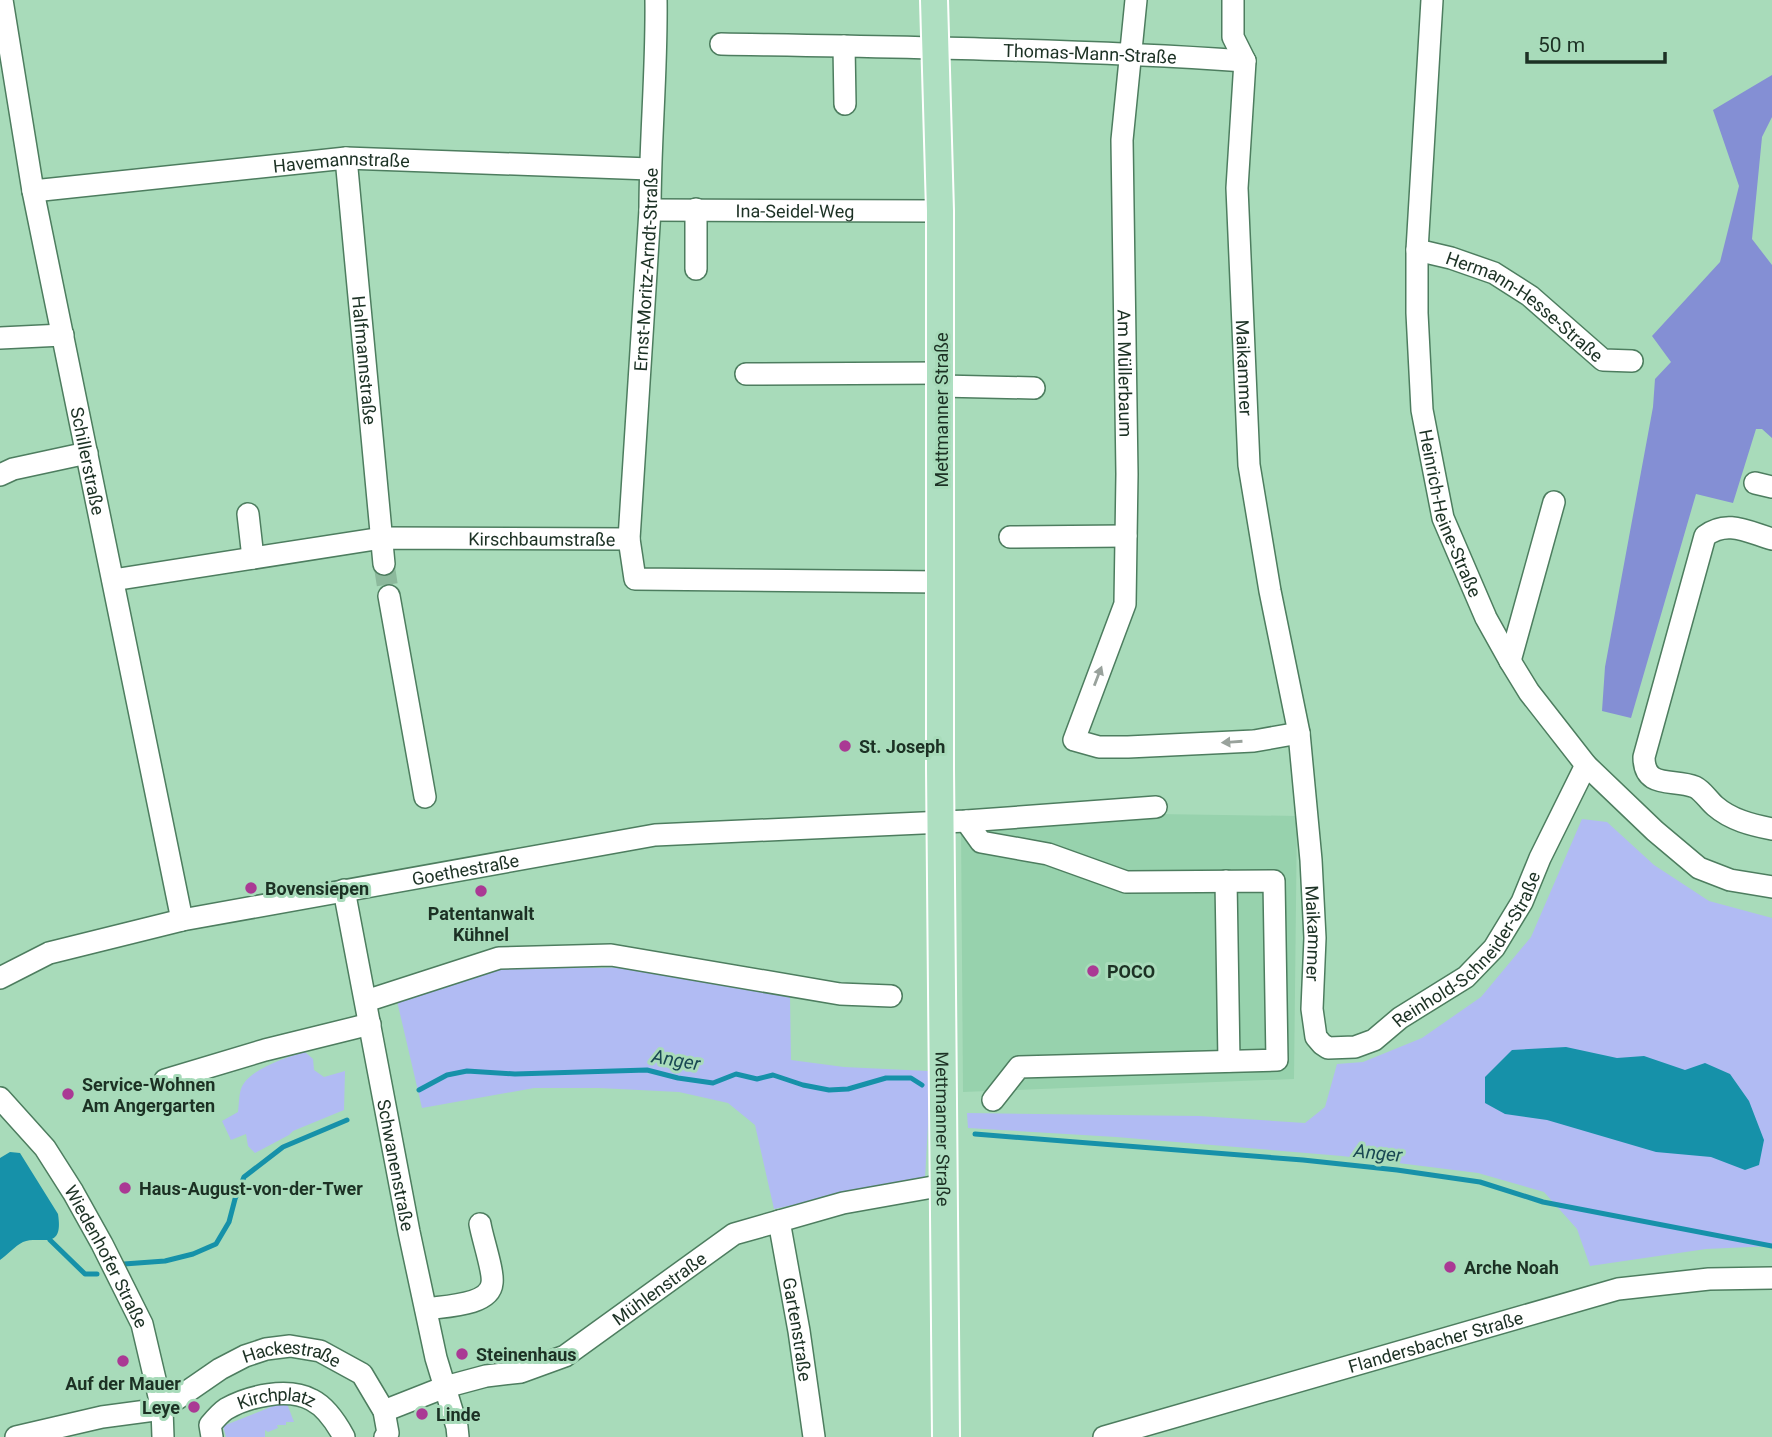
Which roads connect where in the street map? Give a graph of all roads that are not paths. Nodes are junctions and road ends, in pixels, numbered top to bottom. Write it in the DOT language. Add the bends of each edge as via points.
graph roads {
  1 [pos="2,0"];
  2 [pos="656,0"];
  3 [pos="934,0"];
  4 [pos="1136,0"];
  5 [pos="1233,0"];
  6 [pos="1432,0"];
  7 [pos="721,44"];
  8 [pos="844,46"];
  9 [pos="935,47"];
  10 [pos="1130,54"];
  11 [pos="1245,61"];
  12 [pos="845,104"];
  13 [pos="346,158"];
  14 [pos="650,169"];
  15 [pos="33,191"];
  16 [pos="696,209"];
  17 [pos="650,210"];
  18 [pos="940,211"];
  19 [pos="1417,250"];
  20 [pos="696,269"];
  21 [pos="63,335"];
  22 [pos="0,338"];
  23 [pos="1632,361"];
  24 [pos="746,374"];
  25 [pos="941,379"];
  26 [pos="1034,388"];
  27 [pos="87,453"];
  28 [pos="0,475"];
  29 [pos="1554,502"];
  30 [pos="248,514"];
  31 [pos="1126,536"];
  32 [pos="1010,537"];
  33 [pos="382,538"];
  34 [pos="629,539"];
  35 [pos="1772,539"];
  36 [pos="253,558"];
  37 [pos="384,564"];
  38 [pos="113,580"];
  39 [pos="941,582"];
  40 [pos="389,596"];
  41 [pos="1510,661"];
  42 [pos="1299,733"];
  43 [pos="1586,765"];
  44 [pos="425,797"];
  45 [pos="1156,807"];
  46 [pos="954,821"];
  47 [pos="1772,829"];
  48 [pos="1226,881"];
  49 [pos="1772,887"];
  50 [pos="344,890"];
  51 [pos="182,920"];
  52 [pos="0,978"];
  53 [pos="891,996"];
  54 [pos="366,1001"];
  55 [pos="1311,1009"];
  56 [pos="370,1024"];
  57 [pos="1229,1061"];
  58 [pos="165,1080"];
  59 [pos="0,1098"];
  60 [pos="993,1100"];
  61 [pos="944,1185"];
  62 [pos="779,1221"];
  63 [pos="480,1224"];
  64 [pos="1772,1278"];
  65 [pos="427,1315"];
  66 [pos="444,1387"];
  67 [pos="162,1409"];
  68 [pos="384,1411"];
  69 [pos="16,1437"];
  70 [pos="163,1437"];
  71 [pos="212,1437"];
  72 [pos="344,1437"];
  73 [pos="385,1437"];
  74 [pos="458,1437"];
  75 [pos="814,1437"];
  76 [pos="946,1437"];
  77 [pos="1104,1437"];
  1 -- 15 [label="street, Schillerstraße"];
  2 -- 14 [label="street, Ernst-Moritz-Arndt-Straße"];
  3 -- 9 [label="main road, Mettmanner Straße"];
  4 -- 10 [label="street, Am Müllerbaum"];
  5 -- 11 [label="street, Maikammer" via="1233,37"];
  6 -- 19 [label="street, Heinrich-Heine-Straße"];
  7 -- 8 [label="street, Thomas-Mann-Straße"];
  8 -- 9 [label="street, Thomas-Mann-Straße"];
  8 -- 12 [label="street"];
  9 -- 10 [label="street, Thomas-Mann-Straße"];
  9 -- 18 [label="main road, Mettmanner Straße"];
  10 -- 11 [label="street, Thomas-Mann-Straße"];
  10 -- 31 [label="street, Am Müllerbaum" via="1122,140"];
  11 -- 42 [label="street, Maikammer" via="1237,188 1249,465"];
  13 -- 14 [label="street, Havemannstraße"];
  13 -- 15 [label="street, Havemannstraße"];
  13 -- 33 [label="street, Halfmannstraße"];
  14 -- 17 [label="street, Ernst-Moritz-Arndt-Straße"];
  15 -- 21 [label="street, Schillerstraße"];
  16 -- 17 [label="street, Ina-Seidel-Weg"];
  16 -- 18 [label="street, Ina-Seidel-Weg"];
  16 -- 20 [label="street"];
  17 -- 34 [label="street, Ernst-Moritz-Arndt-Straße"];
  18 -- 25 [label="main road, Mettmanner Straße"];
  19 -- 23 [label="street, Hermann-Hesse-Straße" via="1494,273 1530,296 1603,360"];
  19 -- 41 [label="street, Heinrich-Heine-Straße" via="1422,410 1443,518"];
  21 -- 22 [label="street"];
  21 -- 27 [label="street, Schillerstraße"];
  24 -- 25 [label="street"];
  25 -- 26 [label="street"];
  25 -- 39 [label="main road, Mettmanner Straße"];
  27 -- 28 [label="street"];
  27 -- 38 [label="street, Schillerstraße"];
  29 -- 41 [label="street"];
  30 -- 36 [label="street"];
  31 -- 32 [label="street"];
  42 -- 31 [label="street, Am Müllerbaum, one-way" via="1254,741 1128,747 1099,747 1074,740 1125,604"];
  33 -- 34 [label="street, Kirschbaumstraße"];
  33 -- 36 [label="street, Kirschbaumstraße"];
  33 -- 37 [label="street, Halfmannstraße"];
  34 -- 39 [label="street, Kirschbaumstraße" via="635,579"];
  35 -- 47 [label="street" via="1723,526 1705,536 1644,767 1657,780 1693,787 1736,819"];
  36 -- 38 [label="street, Kirschbaumstraße"];
  38 -- 51 [label="street, Schillerstraße"];
  39 -- 46 [label="main road, Mettmanner Straße"];
  40 -- 44 [label="street"];
  41 -- 43 [label="street, Heinrich-Heine-Straße" via="1528,692"];
  42 -- 55 [label="street, Maikammer" via="1315,938"];
  43 -- 49 [label="street, Heinrich-Heine-Straße" via="1693,864 1730,880"];
  43 -- 55 [label="street, Reinhold-Schneider-Straße" via="1522,902 1494,948 1466,977 1374,1040 1355,1047 1322,1044 1316,1037"];
  45 -- 46 [label="street"];
  46 -- 48 [label="street" via="981,842 1048,854 1126,882"];
  46 -- 50 [label="street, Goethestraße" via="655,835"];
  46 -- 61 [label="main road, Mettmanner Straße"];
  48 -- 57 [label="street"];
  48 -- 57 [label="street" via="1274,880 1277,1060"];
  50 -- 51 [label="street, Goethestraße"];
  50 -- 54 [label="street, Schwanenstraße"];
  51 -- 52 [label="street, Goethestraße" via="48,953"];
  53 -- 54 [label="street" via="839,994 611,955 499,958"];
  54 -- 56 [label="street, Schwanenstraße"];
  56 -- 58 [label="street"];
  56 -- 65 [label="street, Schwanenstraße"];
  57 -- 60 [label="street" via="1020,1067"];
  59 -- 67 [label="street, Wiedenhofer Straße" via="45,1148 102,1244 142,1324"];
  61 -- 62 [label="street, Mühlenstraße" via="843,1203"];
  61 -- 76 [label="main road, Mettmanner Straße"];
  62 -- 66 [label="street, Mühlenstraße" via="734,1234 565,1356 521,1372"];
  62 -- 75 [label="street, Gartenstraße"];
  63 -- 65 [label="street" via="492,1283 487,1295"];
  64 -- 77 [label="street, Flandersbacher Straße" via="1618,1289"];
  65 -- 66 [label="street, Schwanenstraße"];
  66 -- 68 [label="street, Mühlenstraße"];
  66 -- 74 [label="street, Schwanenstraße"];
  67 -- 68 [label="street, Hackestraße" via="246,1356 290,1346 320,1351 362,1374"];
  67 -- 69 [label="street"];
  67 -- 70 [label="street, Wiedenhofer Straße"];
  68 -- 73 [label="street, Hackestraße"];
  71 -- 72 [label="street, Kirchplatz" via="210,1425 224,1410 249,1399 287,1393 312,1400 337,1423"];
}
